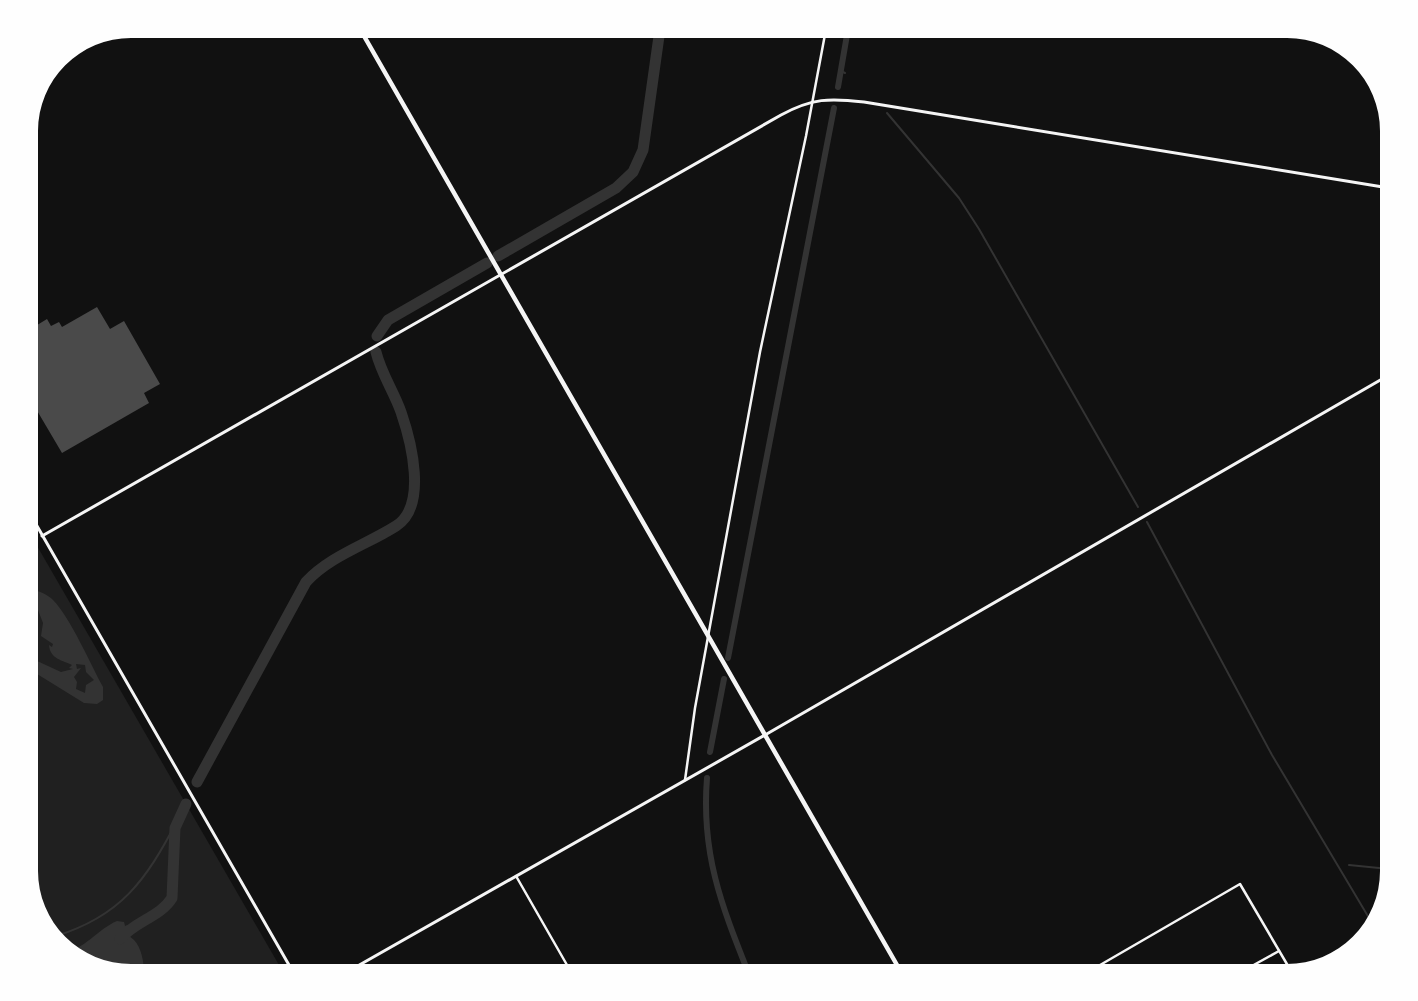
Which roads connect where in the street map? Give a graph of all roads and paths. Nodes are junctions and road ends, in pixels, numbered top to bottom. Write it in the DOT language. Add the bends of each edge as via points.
graph roads {
  1 [pos="365,38"];
  2 [pos="824,38"];
  3 [pos="812,101"];
  4 [pos="1380,187"];
  5 [pos="501,275"];
  6 [pos="1380,380"];
  7 [pos="38,529"];
  8 [pos="42,536"];
  9 [pos="709,638"];
  10 [pos="765,735"];
  11 [pos="685,780"];
  12 [pos="516,876"];
  13 [pos="1279,950"];
  14 [pos="289,964"];
  15 [pos="361,964"];
  16 [pos="566,964"];
  17 [pos="896,964"];
  18 [pos="1102,964"];
  19 [pos="1255,964"];
  20 [pos="1287,964"];
  1 -- 5 [label="main road"];
  2 -- 3 [label="street"];
  3 -- 4 [label="street" via="834,98 864,102"];
  3 -- 5 [label="street" via="781,115"];
  3 -- 9 [label="street" via="760,352"];
  5 -- 8 [label="street"];
  5 -- 9 [label="main road"];
  6 -- 10 [label="street"];
  7 -- 8 [label="street"];
  8 -- 14 [label="street"];
  9 -- 10 [label="main road"];
  9 -- 11 [label="street"];
  10 -- 11 [label="street"];
  10 -- 17 [label="main road"];
  11 -- 12 [label="street"];
  12 -- 15 [label="street"];
  12 -- 16 [label="street"];
  13 -- 18 [label="street" via="1240,884"];
  13 -- 19 [label="street"];
  13 -- 20 [label="street"];
}
